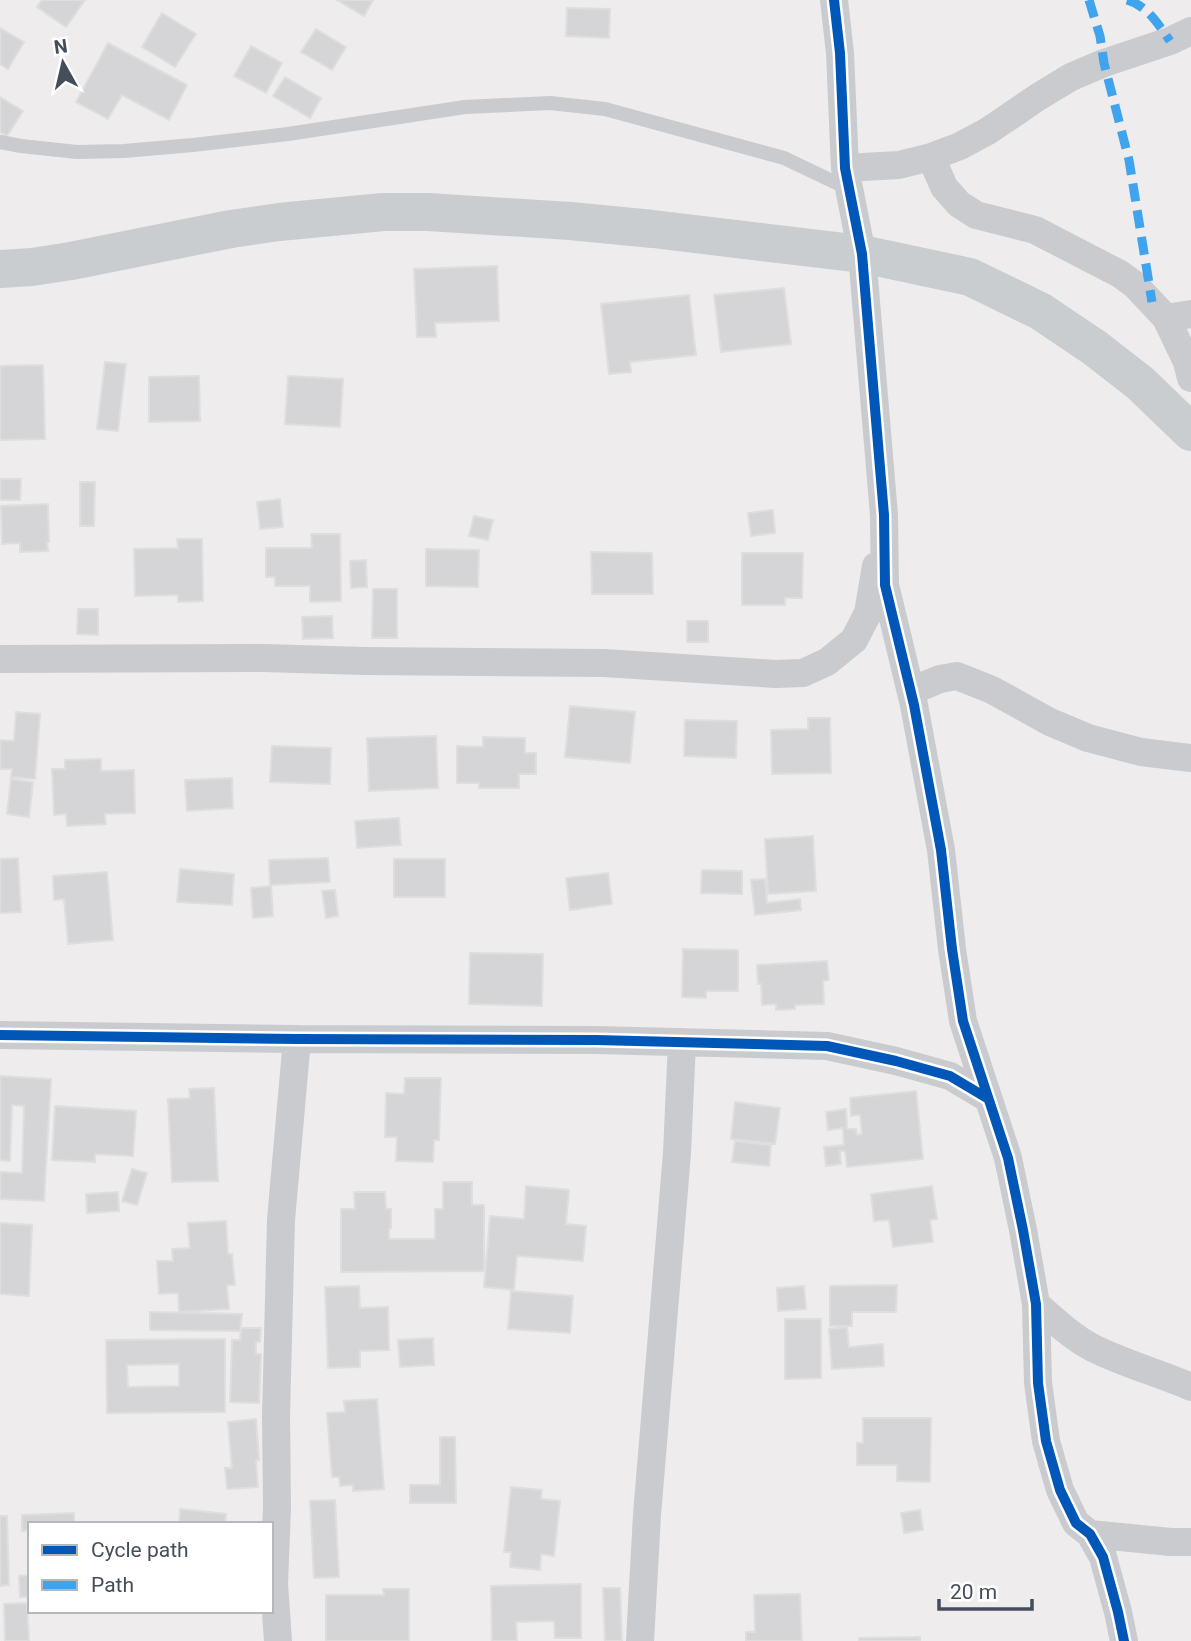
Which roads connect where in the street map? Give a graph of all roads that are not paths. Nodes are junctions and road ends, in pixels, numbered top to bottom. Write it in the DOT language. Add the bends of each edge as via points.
graph roads {
  1 [pos="834,0"];
  2 [pos="1191,31"];
  3 [pos="0,142"];
  4 [pos="931,157"];
  5 [pos="847,178"];
  6 [pos="862,254"];
  7 [pos="0,269"];
  8 [pos="1179,316"];
  9 [pos="1191,379"];
  10 [pos="1188,428"];
  11 [pos="884,515"];
  12 [pos="0,659"];
  13 [pos="911,691"];
  14 [pos="1191,758"];
  15 [pos="0,1035"];
  16 [pos="297,1039"];
  17 [pos="682,1042"];
  18 [pos="988,1098"];
  19 [pos="1036,1304"];
  20 [pos="1191,1387"];
  21 [pos="1090,1534"];
  22 [pos="1191,1542"];
  23 [pos="278,1641"];
  24 [pos="640,1641"];
  25 [pos="1124,1641"];
  1 -- 5 [label="street"];
  2 -- 4 [label="street" via="1071,77 988,131"];
  3 -- 5 [label="lane" via="77,152 124,150 288,134 466,107 550,103 606,109"];
  4 -- 5 [label="street"];
  4 -- 8 [label="street" via="944,187 976,215 1035,230 1120,274"];
  5 -- 6 [label="street"];
  6 -- 7 [label="main road" via="570,221 383,212 231,229 71,261"];
  6 -- 10 [label="main road" via="970,277 1040,311 1140,383"];
  6 -- 11 [label="street"];
  8 -- 9 [label="street"];
  9 -- 10 [label="street"];
  11 -- 12 [label="street" via="868,613 859,631 827,662 803,673 604,663"];
  11 -- 13 [label="street" via="885,585"];
  13 -- 14 [label="street" via="957,676 1088,738"];
  13 -- 18 [label="street" via="941,850 963,1021"];
  15 -- 16 [label="street"];
  16 -- 17 [label="street"];
  16 -- 23 [label="street" via="281,1220 274,1584"];
  17 -- 18 [label="street" via="827,1046 950,1076"];
  17 -- 24 [label="street"];
  18 -- 19 [label="street" via="1008,1158"];
  19 -- 20 [label="street" via="1091,1347"];
  19 -- 21 [label="street" via="1038,1383 1046,1441 1060,1490 1076,1523"];
  21 -- 22 [label="street"];
  21 -- 25 [label="street" via="1110,1579"];
}
